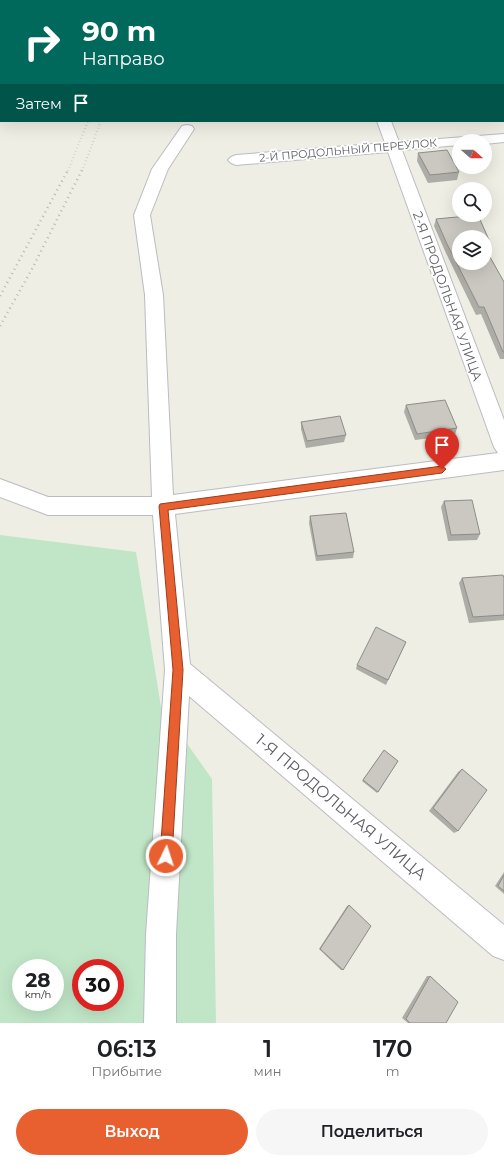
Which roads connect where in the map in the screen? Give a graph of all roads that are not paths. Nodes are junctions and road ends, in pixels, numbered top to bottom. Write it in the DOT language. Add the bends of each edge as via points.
graph roads {
  1 [pos="384,122"];
  2 [pos="187,129"];
  3 [pos="504,138"];
  4 [pos="492,139"];
  5 [pos="452,142"];
  6 [pos="393,146"];
  7 [pos="236,160"];
  8 [pos="504,447"];
  9 [pos="504,461"];
  10 [pos="0,488"];
  11 [pos="164,506"];
  12 [pos="178,670"];
  13 [pos="504,945"];
  14 [pos="160,1023"];
  1 -- 6 [label="street, 2-Я ПРОДОЛЬНАЯ УЛИЦА"];
  2 -- 11 [label="street" via="160,169 142,215 154,295"];
  3 -- 4 [label="street, 2-Й ПРОДОЛЬНЫЙ ПЕРЕУЛОК"];
  5 -- 6 [label="street, 2-Й ПРОДОЛЬНЫЙ ПЕРЕУЛОК"];
  6 -- 7 [label="street, 2-Й ПРОДОЛЬНЫЙ ПЕРЕУЛОК"];
  6 -- 8 [label="street, 2-Я ПРОДОЛЬНАЯ УЛИЦА"];
  9 -- 11 [label="street"];
  10 -- 11 [label="street" via="48,506"];
  11 -- 12 [label="street"];
  12 -- 13 [label="street, 1-Я ПРОДОЛЬНАЯ УЛИЦА"];
  12 -- 14 [label="street" via="161,934"];
}
